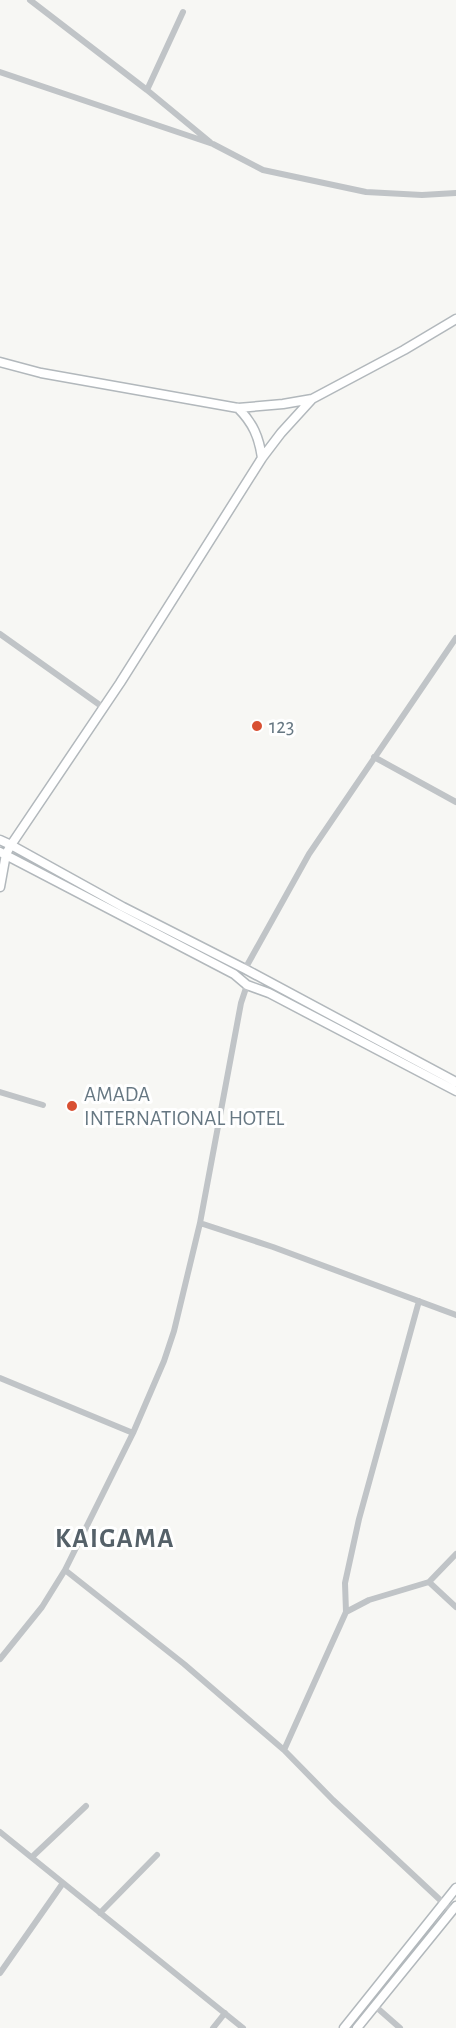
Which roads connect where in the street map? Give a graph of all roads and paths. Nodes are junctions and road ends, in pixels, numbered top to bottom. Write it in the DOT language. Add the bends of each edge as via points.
graph roads {
  1 [pos="30,0"];
  2 [pos="183,12"];
  3 [pos="0,72"];
  4 [pos="147,90"];
  5 [pos="213,144"];
  6 [pos="456,193"];
  7 [pos="456,319"];
  8 [pos="0,362"];
  9 [pos="312,399"];
  10 [pos="238,408"];
  11 [pos="262,458"];
  12 [pos="0,634"];
  13 [pos="456,638"];
  14 [pos="104,708"];
  15 [pos="374,757"];
  16 [pos="456,802"];
  17 [pos="0,840"];
  18 [pos="11,845"];
  19 [pos="3,853"];
  20 [pos="0,887"];
  21 [pos="245,969"];
  22 [pos="247,985"];
  23 [pos="456,1082"];
  24 [pos="456,1091"];
  25 [pos="0,1092"];
  26 [pos="43,1105"];
  27 [pos="200,1223"];
  28 [pos="419,1301"];
  29 [pos="456,1315"];
  30 [pos="0,1378"];
  31 [pos="132,1433"];
  32 [pos="456,1554"];
  33 [pos="64,1570"];
  34 [pos="429,1582"];
  35 [pos="456,1607"];
  36 [pos="346,1612"];
  37 [pos="0,1659"];
  38 [pos="284,1750"];
  39 [pos="86,1806"];
  40 [pos="0,1832"];
  41 [pos="158,1855"];
  42 [pos="32,1857"];
  43 [pos="63,1884"];
  44 [pos="456,1888"];
  45 [pos="444,1903"];
  46 [pos="454,1908"];
  47 [pos="100,1913"];
  48 [pos="0,1973"];
  49 [pos="375,2006"];
  50 [pos="225,2013"];
  51 [pos="213,2028"];
  52 [pos="243,2028"];
  53 [pos="344,2028"];
  54 [pos="357,2028"];
  55 [pos="400,2028"];
  1 -- 4 [label="street"];
  2 -- 4 [label="street"];
  3 -- 5 [label="street"];
  4 -- 5 [label="street"];
  5 -- 6 [label="street" via="263,170 366,192"];
  7 -- 9 [label="street"];
  8 -- 10 [label="street" via="41,373"];
  9 -- 10 [label="street"];
  9 -- 11 [label="street"];
  10 -- 11 [label="street" via="259,438"];
  11 -- 14 [label="street"];
  12 -- 14 [label="street"];
  13 -- 15 [label="street"];
  14 -- 18 [label="street"];
  15 -- 16 [label="street"];
  15 -- 21 [label="street" via="309,854"];
  17 -- 18 [label="street"];
  18 -- 19 [label="street"];
  18 -- 21 [label="street"];
  19 -- 20 [label="street"];
  19 -- 22 [label="street" via="234,974"];
  21 -- 23 [label="street"];
  22 -- 24 [label="street"];
  22 -- 27 [label="street"];
  25 -- 26 [label="street"];
  27 -- 28 [label="street"];
  27 -- 31 [label="street" via="164,1362"];
  28 -- 29 [label="street"];
  28 -- 36 [label="street" via="359,1519 345,1583"];
  30 -- 31 [label="street"];
  31 -- 33 [label="street"];
  32 -- 34 [label="street"];
  33 -- 37 [label="street" via="42,1607"];
  33 -- 38 [label="street" via="184,1664"];
  34 -- 35 [label="street"];
  34 -- 36 [label="street" via="369,1600"];
  36 -- 38 [label="street"];
  38 -- 45 [label="street"];
  39 -- 42 [label="street"];
  40 -- 42 [label="street"];
  41 -- 47 [label="street"];
  42 -- 43 [label="street"];
  43 -- 47 [label="street"];
  43 -- 48 [label="street"];
  44 -- 45 [label="street"];
  45 -- 46 [label="street"];
  45 -- 53 [label="street"];
  46 -- 49 [label="street"];
  47 -- 50 [label="street"];
  49 -- 54 [label="street"];
  49 -- 55 [label="street"];
  50 -- 51 [label="street"];
  50 -- 52 [label="street"];
}
